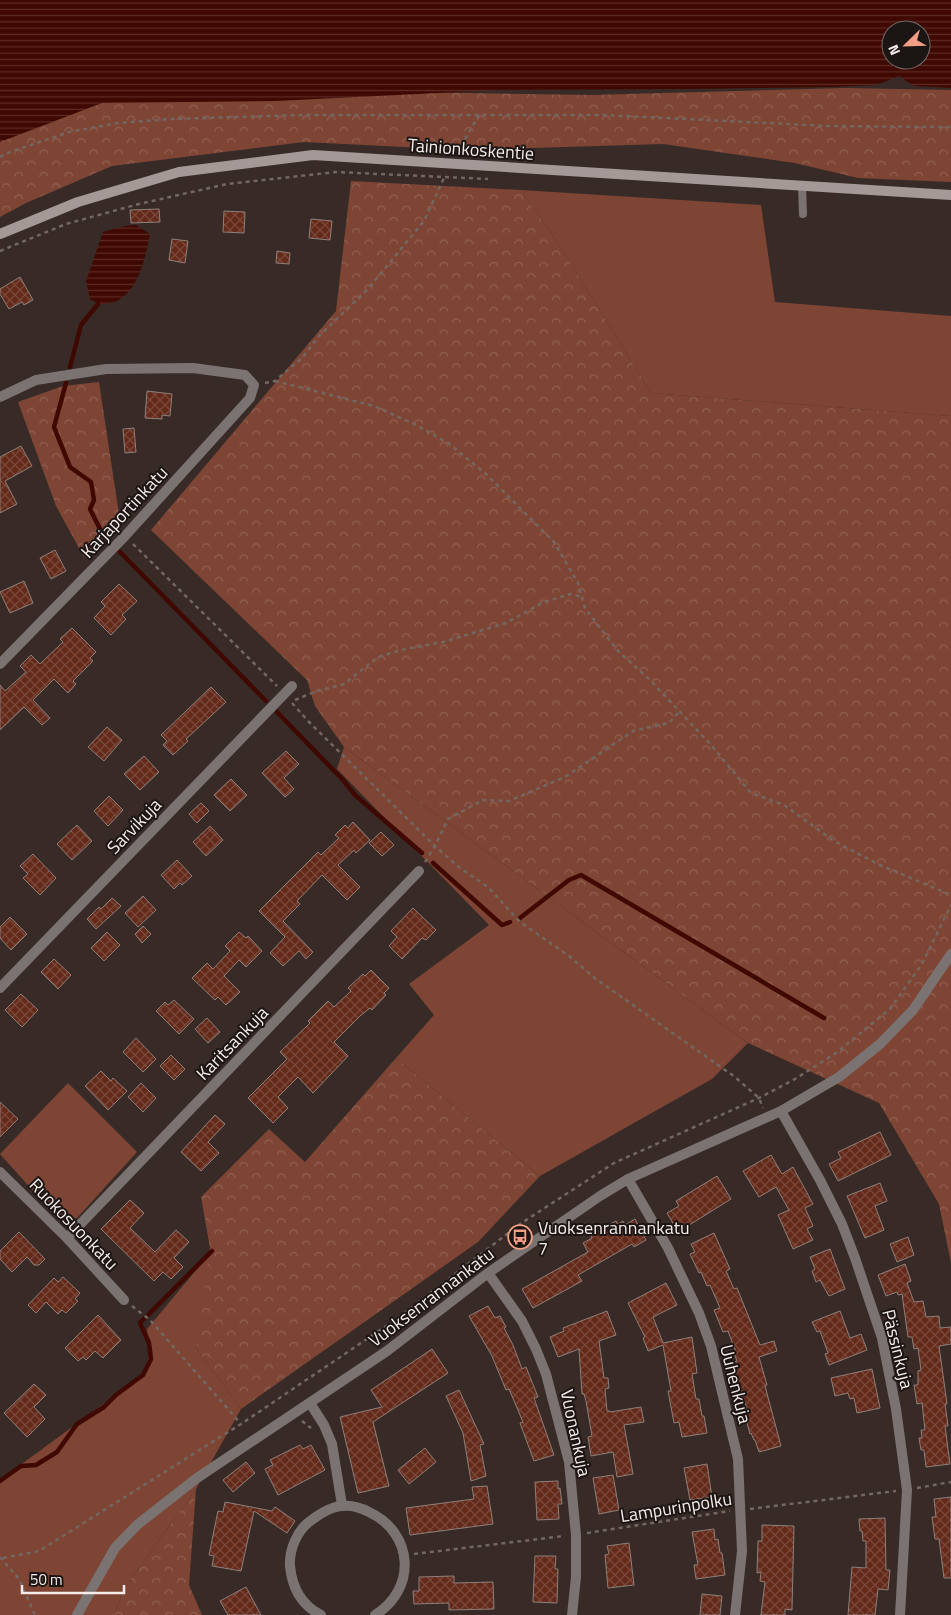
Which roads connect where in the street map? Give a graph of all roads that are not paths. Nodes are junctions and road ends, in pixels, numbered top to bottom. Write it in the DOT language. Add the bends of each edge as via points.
graph roads {
  1 [pos="802,186"];
  2 [pos="951,195"];
  3 [pos="803,214"];
  4 [pos="0,234"];
  5 [pos="0,397"];
  6 [pos="0,664"];
  7 [pos="292,686"];
  8 [pos="419,871"];
  9 [pos="951,954"];
  10 [pos="0,988"];
  11 [pos="781,1111"];
  12 [pos="0,1172"];
  13 [pos="628,1179"];
  14 [pos="68,1238"];
  15 [pos="488,1273"];
  16 [pos="124,1300"];
  17 [pos="310,1403"];
  18 [pos="342,1505"];
  19 [pos="77,1615"];
  20 [pos="321,1615"];
  21 [pos="375,1615"];
  22 [pos="572,1615"];
  23 [pos="735,1615"];
  24 [pos="900,1615"];
  1 -- 2 [label="main road, Tainionkoskentie"];
  1 -- 3 [label="lane"];
  1 -- 4 [label="main road, Tainionkoskentie" via="313,155 180,172 78,202"];
  5 -- 6 [label="street, Karjaportinkatu" via="36,380 106,369 193,368 245,375 254,385 250,398 125,536"];
  7 -- 10 [label="street, Sarvikuja" via="288,698"];
  8 -- 14 [label="street, Karitsankuja"];
  9 -- 11 [label="street, Vuoksenrannankatu" via="913,1010 880,1044 839,1077"];
  11 -- 13 [label="street, Vuoksenrannankatu"];
  11 -- 24 [label="street, Pässinkuja" via="842,1224 882,1338 907,1490"];
  12 -- 14 [label="street, Ruokosuonkatu"];
  13 -- 15 [label="street, Vuoksenrannankatu"];
  13 -- 23 [label="street, Uuhenkuja" via="668,1248 711,1346 738,1459 742,1552"];
  14 -- 16 [label="street, Ruokosuonkatu"];
  15 -- 17 [label="street, Vuoksenrannankatu" via="387,1350"];
  15 -- 22 [label="street, Vuonankuja" via="522,1321 546,1374 569,1462 576,1535"];
  17 -- 18 [label="street" via="332,1444"];
  17 -- 19 [label="street, Vuoksenrannankatu" via="197,1478 137,1525 114,1548"];
  18 -- 20 [label="street" via="321,1513 305,1525 294,1541 290,1560 292,1580 300,1597"];
  18 -- 21 [label="street" via="362,1508 382,1518 397,1534 405,1555 405,1574 398,1593 386,1608"];
}
